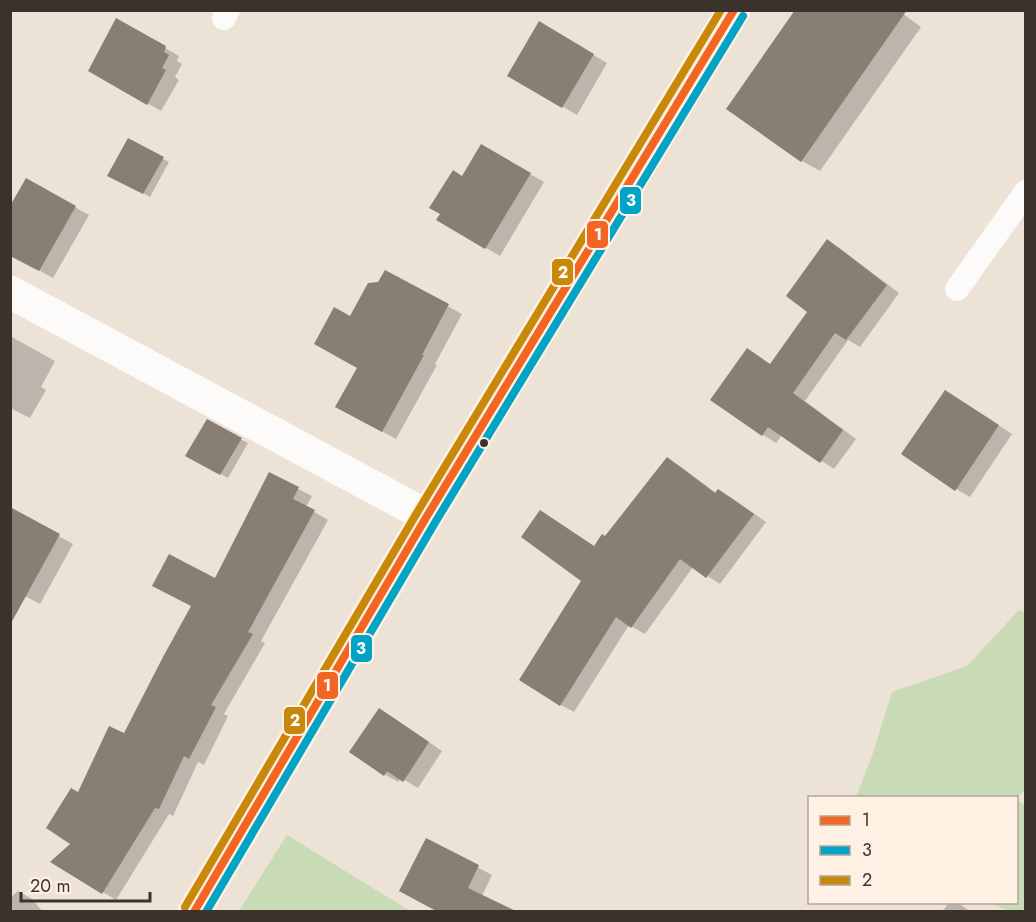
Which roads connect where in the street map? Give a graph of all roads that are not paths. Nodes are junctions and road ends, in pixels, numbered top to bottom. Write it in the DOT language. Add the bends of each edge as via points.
graph roads {
  1 [pos="734,10"];
  2 [pos="1026,192"];
  3 [pos="957,289"];
  4 [pos="10,292"];
  5 [pos="427,516"];
  6 [pos="194,912"];
  1 -- 5 [label="street"];
  2 -- 3 [label="lane"];
  4 -- 5 [label="street"];
  5 -- 6 [label="street"];
}
